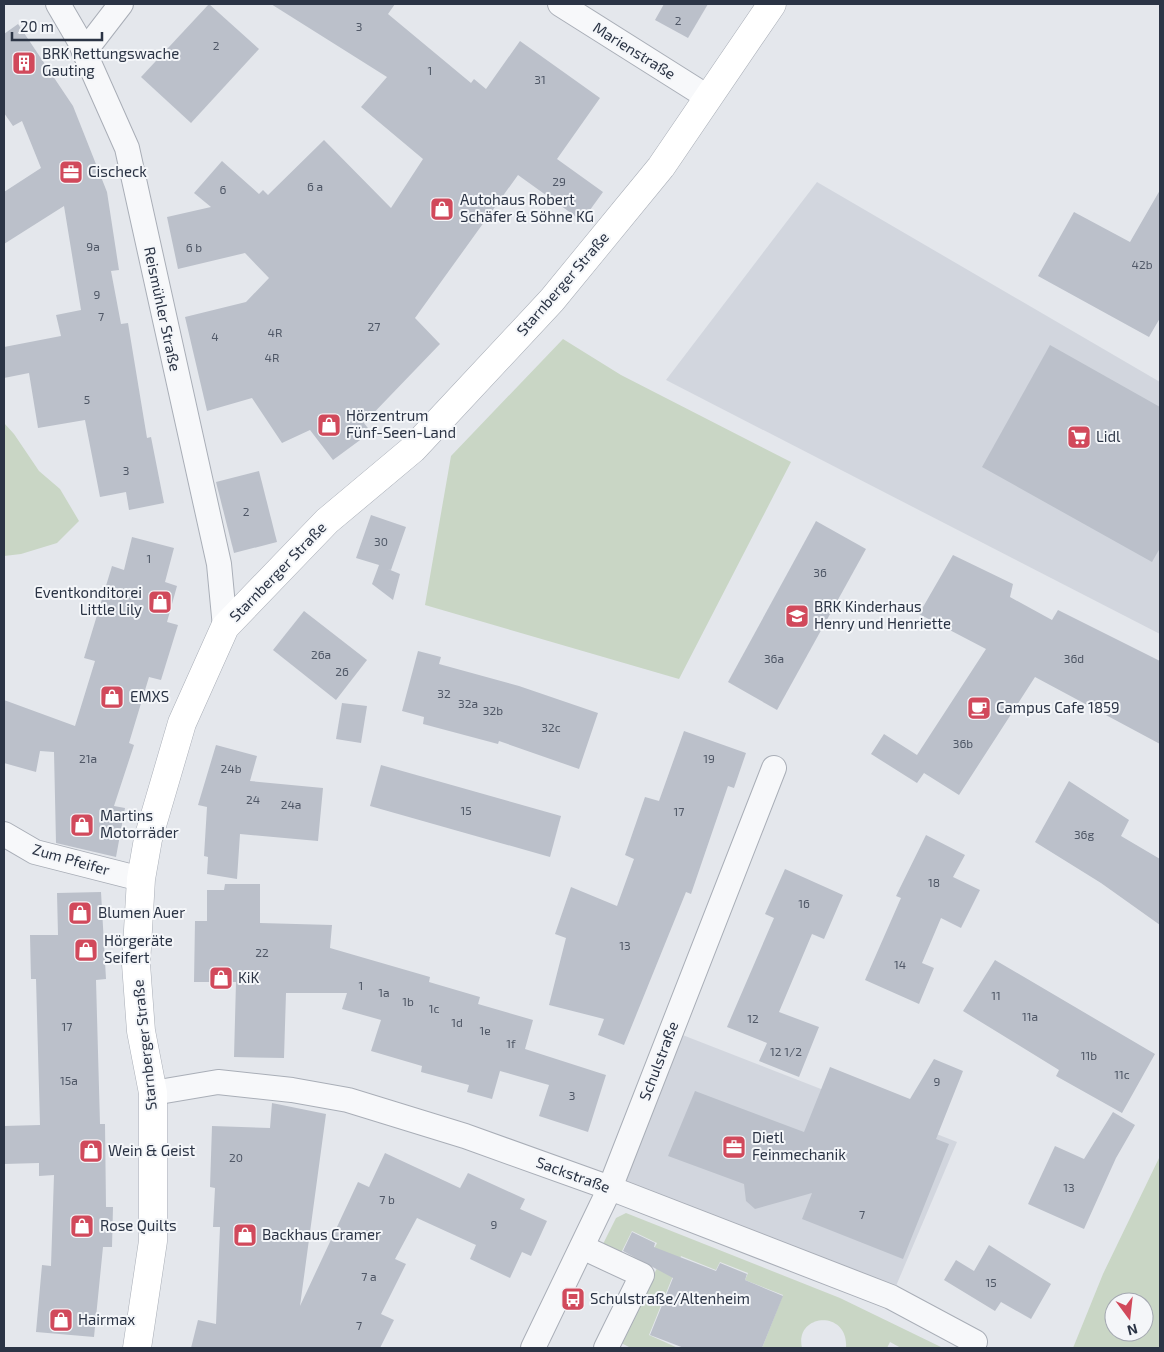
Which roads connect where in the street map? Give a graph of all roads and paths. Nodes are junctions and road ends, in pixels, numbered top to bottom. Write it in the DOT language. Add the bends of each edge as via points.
graph roads {
  1 [pos="58,4"];
  2 [pos="121,4"];
  3 [pos="560,4"];
  4 [pos="772,4"];
  5 [pos="84,52"];
  6 [pos="709,98"];
  7 [pos="224,628"];
  8 [pos="774,768"];
  9 [pos="4,834"];
  10 [pos="141,879"];
  11 [pos="153,1094"];
  12 [pos="610,1188"];
  13 [pos="582,1247"];
  14 [pos="974,1342"];
  15 [pos="137,1348"];
  16 [pos="533,1348"];
  17 [pos="606,1348"];
  1 -- 5 [label="street, Reismühler Straße"];
  2 -- 5 [label="street"];
  3 -- 6 [label="street, Marienstraße"];
  4 -- 6 [label="main road, Starnberger Straße"];
  5 -- 7 [label="street, Reismühler Straße" via="127,148 219,564"];
  6 -- 7 [label="main road, Starnberger Straße" via="661,167 537,317 413,448 327,521"];
  7 -- 10 [label="main road, Starnberger Straße" via="182,723 148,839"];
  8 -- 12 [label="street, Schulstraße"];
  9 -- 10 [label="street, Zum Pfeifer" via="36,852"];
  10 -- 11 [label="main road, Starnberger Straße" via="136,964 141,1031"];
  11 -- 12 [label="street, Sackstraße" via="218,1082 348,1100 465,1136"];
  11 -- 15 [label="main road, Starnberger Straße" via="153,1240"];
  12 -- 13 [label="street, Schulstraße"];
  12 -- 14 [label="street, Sackstraße" via="891,1297"];
  13 -- 16 [label="street, Schulstraße"];
  13 -- 17 [label="street" via="642,1275"];
}
